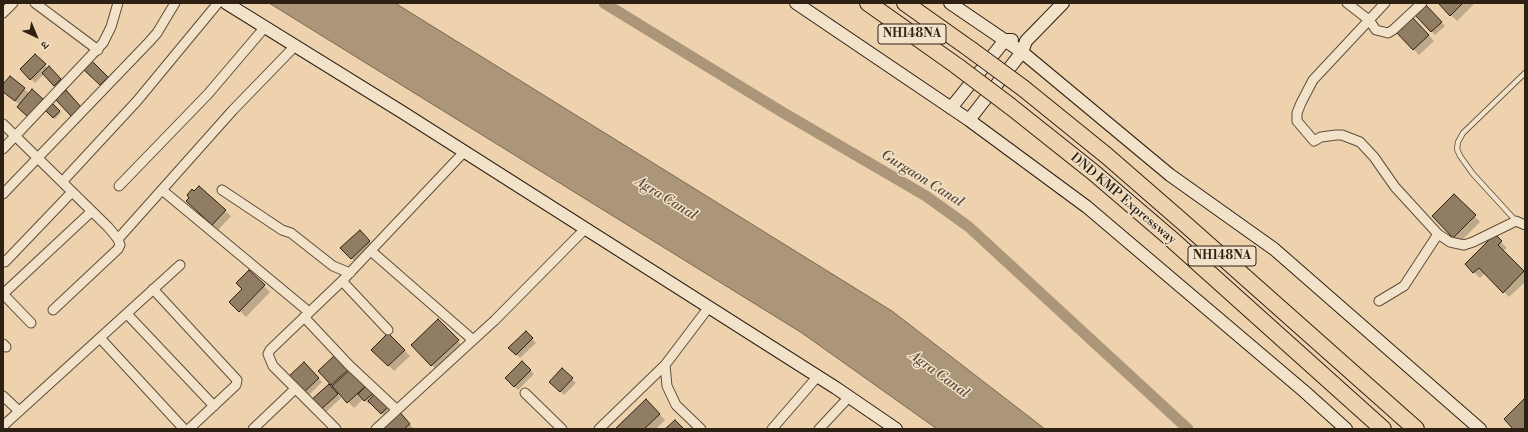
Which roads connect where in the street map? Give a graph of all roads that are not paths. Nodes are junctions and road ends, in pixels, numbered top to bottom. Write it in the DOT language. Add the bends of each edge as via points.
graph roads {
  1 [pos="13,3"];
  2 [pos="35,3"];
  3 [pos="118,3"];
  4 [pos="174,3"];
  5 [pos="218,3"];
  6 [pos="226,3"];
  7 [pos="796,3"];
  8 [pos="868,3"];
  9 [pos="905,3"];
  10 [pos="950,3"];
  11 [pos="1064,3"];
  12 [pos="1347,3"];
  13 [pos="1384,3"];
  14 [pos="1422,3"];
  15 [pos="3,13"];
  16 [pos="1369,20"];
  17 [pos="265,27"];
  18 [pos="1005,40"];
  19 [pos="296,45"];
  20 [pos="1024,46"];
  21 [pos="98,50"];
  22 [pos="1525,73"];
  23 [pos="951,108"];
  24 [pos="969,120"];
  25 [pos="3,124"];
  26 [pos="16,136"];
  27 [pos="3,149"];
  28 [pos="464,152"];
  29 [pos="38,158"];
  30 [pos="62,182"];
  31 [pos="119,186"];
  32 [pos="162,190"];
  33 [pos="222,190"];
  34 [pos="72,192"];
  35 [pos="3,194"];
  36 [pos="92,211"];
  37 [pos="1516,221"];
  38 [pos="1525,225"];
  39 [pos="585,229"];
  40 [pos="1438,234"];
  41 [pos="118,239"];
  42 [pos="371,251"];
  43 [pos="5,262"];
  44 [pos="180,265"];
  45 [pos="350,273"];
  46 [pos="342,281"];
  47 [pos="154,289"];
  48 [pos="3,294"];
  49 [pos="1379,301"];
  50 [pos="709,307"];
  51 [pos="53,310"];
  52 [pos="127,314"];
  53 [pos="306,314"];
  54 [pos="31,323"];
  55 [pos="388,330"];
  56 [pos="100,338"];
  57 [pos="473,340"];
  58 [pos="665,365"];
  59 [pos="818,377"];
  60 [pos="295,389"];
  61 [pos="525,393"];
  62 [pos="3,396"];
  63 [pos="849,397"];
  64 [pos="214,406"];
  65 [pos="396,409"];
  66 [pos="19,411"];
  67 [pos="3,426"];
  68 [pos="184,429"];
  69 [pos="189,429"];
  70 [pos="253,429"];
  71 [pos="336,429"];
  72 [pos="376,429"];
  73 [pos="562,429"];
  74 [pos="599,429"];
  75 [pos="701,429"];
  76 [pos="772,429"];
  77 [pos="819,429"];
  78 [pos="896,429"];
  79 [pos="1346,429"];
  80 [pos="1382,429"];
  81 [pos="1416,429"];
  82 [pos="1480,429"];
  1 -- 15 [label="street"];
  2 -- 21 [label="street"];
  3 -- 21 [label="street" via="109,32"];
  4 -- 29 [label="street" via="157,33"];
  5 -- 30 [label="street" via="137,101"];
  6 -- 17 [label="street"];
  7 -- 23 [label="street"];
  8 -- 80 [label="highway, DND KMP Expressway / NH148NA, bridge" via="957,66 1093,172"];
  9 -- 81 [label="highway, DND KMP Expressway / NH148NA, bridge" via="1023,88 1107,156"];
  10 -- 18 [label="street"];
  11 -- 20 [label="street"];
  12 -- 16 [label="street"];
  13 -- 16 [label="street"];
  14 -- 16 [label="street" via="1388,33 1376,30"];
  16 -- 40 [label="street" via="1313,80 1297,113 1297,121 1314,141 1321,137 1342,135 1360,142 1395,187"];
  17 -- 19 [label="street"];
  17 -- 31 [label="street" via="208,94"];
  18 -- 20 [label="street"];
  18 -- 23 [label="street"];
  19 -- 28 [label="street"];
  19 -- 32 [label="street" via="233,110"];
  20 -- 24 [label="street"];
  20 -- 82 [label="street" via="1170,176 1274,249"];
  21 -- 26 [label="street"];
  22 -- 37 [label="lane" via="1463,133 1457,149 1473,174"];
  23 -- 24 [label="street"];
  24 -- 79 [label="street" via="1087,207"];
  25 -- 26 [label="street"];
  26 -- 27 [label="street"];
  26 -- 29 [label="street"];
  28 -- 39 [label="street"];
  28 -- 42 [label="street"];
  29 -- 30 [label="street"];
  29 -- 35 [label="street"];
  30 -- 34 [label="street"];
  32 -- 41 [label="street"];
  32 -- 53 [label="street"];
  33 -- 45 [label="street" via="291,233 333,266"];
  34 -- 36 [label="street"];
  34 -- 43 [label="street"];
  36 -- 41 [label="street"];
  36 -- 48 [label="street"];
  37 -- 38 [label="street"];
  37 -- 40 [label="street" via="1464,245 1450,242"];
  39 -- 50 [label="street"];
  39 -- 57 [label="street"];
  40 -- 49 [label="street" via="1404,286"];
  41 -- 51 [label="street" via="118,249"];
  42 -- 45 [label="street"];
  42 -- 57 [label="street"];
  44 -- 47 [label="street"];
  45 -- 46 [label="street"];
  46 -- 53 [label="street"];
  46 -- 55 [label="street"];
  47 -- 52 [label="street"];
  47 -- 64 [label="street" via="237,380 236,385"];
  48 -- 54 [label="street"];
  50 -- 58 [label="street"];
  50 -- 59 [label="street"];
  52 -- 56 [label="street"];
  52 -- 64 [label="street"];
  53 -- 60 [label="street" via="268,354 273,366"];
  53 -- 65 [label="street" via="349,365"];
  56 -- 66 [label="street"];
  56 -- 68 [label="street"];
  57 -- 65 [label="street"];
  58 -- 74 [label="street"];
  58 -- 75 [label="street" via="667,386 676,406"];
  59 -- 63 [label="street"];
  59 -- 76 [label="street"];
  60 -- 70 [label="street"];
  60 -- 71 [label="street"];
  61 -- 73 [label="street"];
  62 -- 66 [label="street"];
  63 -- 77 [label="street"];
  63 -- 78 [label="street"];
  64 -- 69 [label="street"];
  65 -- 72 [label="street"];
  66 -- 67 [label="street"];
}
